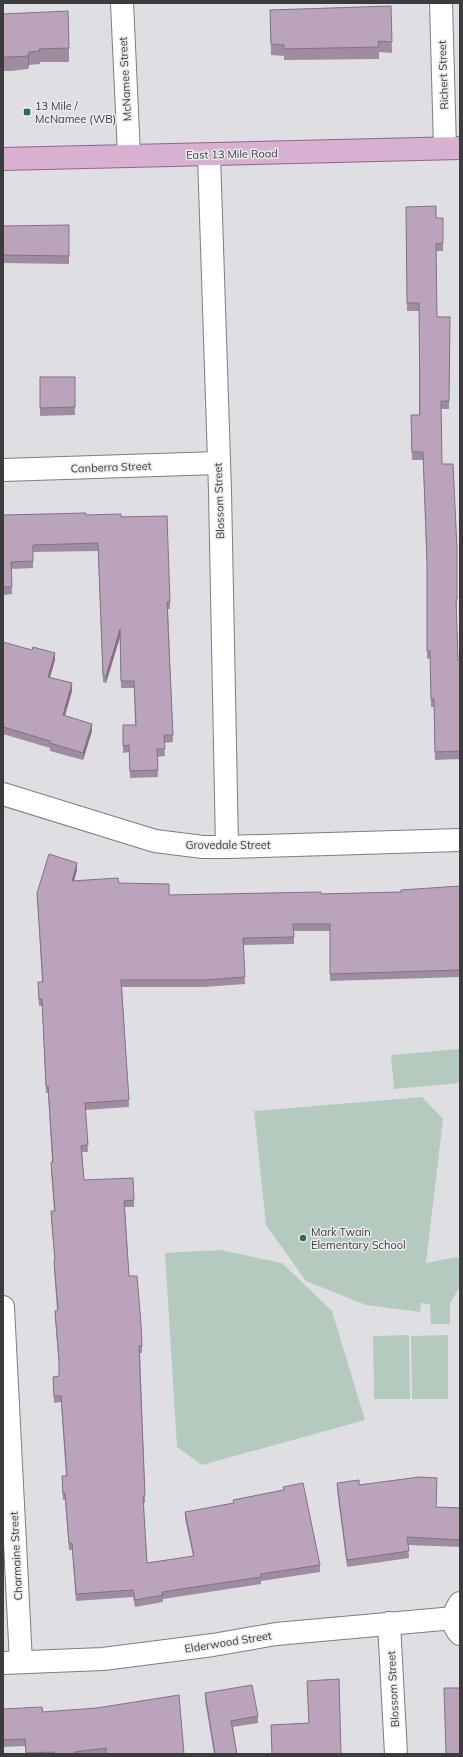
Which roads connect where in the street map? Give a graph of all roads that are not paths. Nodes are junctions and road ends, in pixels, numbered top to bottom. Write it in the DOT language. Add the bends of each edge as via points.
graph roads {
  1 [pos="122,3"];
  2 [pos="441,3"];
  3 [pos="453,148"];
  4 [pos="129,155"];
  5 [pos="209,155"];
  6 [pos="3,159"];
  7 [pos="218,463"];
  8 [pos="3,470"];
  9 [pos="5,800"];
  10 [pos="460,840"];
  11 [pos="227,847"];
  12 [pos="3,1307"];
  13 [pos="5,1362"];
  14 [pos="458,1619"];
  15 [pos="389,1623"];
  16 [pos="12,1663"];
  17 [pos="396,1754"];
  1 -- 4 [label="street, McNamee Street"];
  2 -- 3 [label="street, Richert Street"];
  3 -- 5 [label="main road, East 13 Mile Road"];
  4 -- 5 [label="main road, East 13 Mile Road"];
  4 -- 6 [label="main road, East 13 Mile Road"];
  5 -- 7 [label="street, Blossom Street"];
  7 -- 8 [label="street, Canberra Street"];
  7 -- 11 [label="street, Blossom Street"];
  9 -- 11 [label="street, Grovedale Street" via="155,840 204,847"];
  10 -- 11 [label="street, Grovedale Street"];
  12 -- 13 [label="street, Charmaine Street"];
  13 -- 16 [label="street, Charmaine Street"];
  14 -- 15 [label="street, Elderwood Street"];
  15 -- 16 [label="street, Elderwood Street" via="276,1634 102,1659"];
  15 -- 17 [label="street, Blossom Street"];
}
